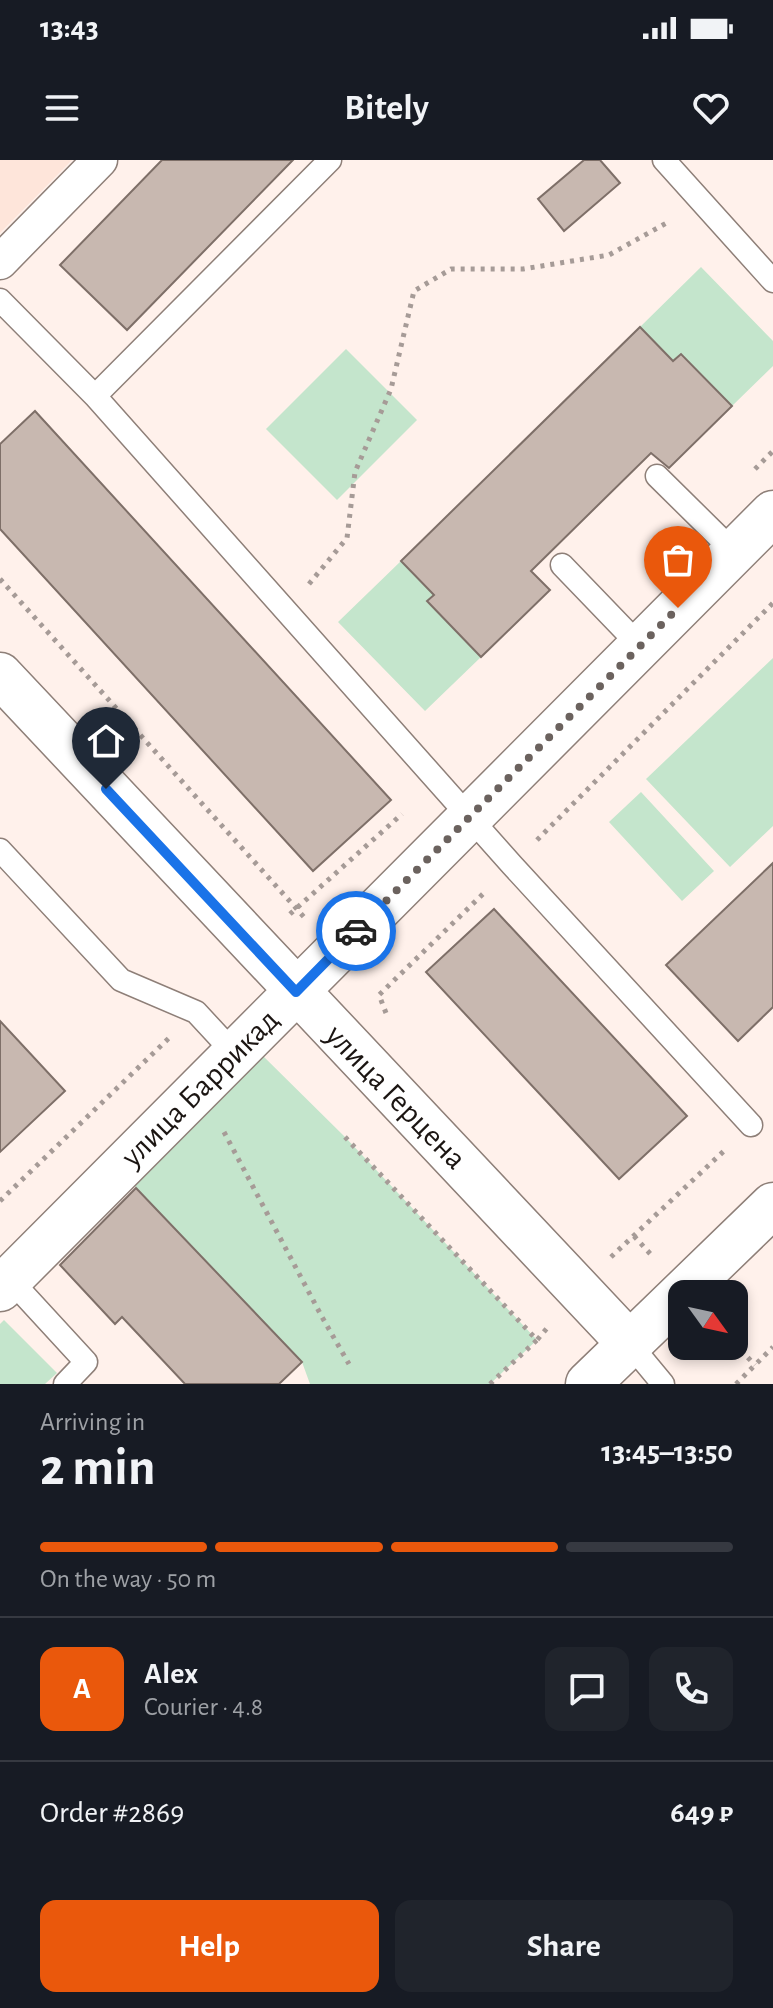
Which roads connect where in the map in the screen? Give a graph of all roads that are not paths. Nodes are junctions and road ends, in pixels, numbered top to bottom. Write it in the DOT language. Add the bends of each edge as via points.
graph roads {
  1 [pos="100,160"];
  2 [pos="330,160"];
  3 [pos="664,160"];
  4 [pos="0,262"];
  5 [pos="773,281"];
  6 [pos="0,300"];
  7 [pos="95,396"];
  8 [pos="657,476"];
  9 [pos="773,513"];
  10 [pos="734,552"];
  11 [pos="562,565"];
  12 [pos="640,646"];
  13 [pos="0,675"];
  14 [pos="471,816"];
  15 [pos="0,850"];
  16 [pos="296,992"];
  17 [pos="234,1053"];
  18 [pos="751,1125"];
  19 [pos="773,1205"];
  20 [pos="3,1279"];
  21 [pos="629,1343"];
  22 [pos="65,1384"];
  23 [pos="588,1384"];
  24 [pos="663,1384"];
  1 -- 4 [label="street"];
  2 -- 7 [label="lane"];
  3 -- 5 [label="lane"];
  6 -- 7 [label="lane"];
  7 -- 14 [label="lane"];
  8 -- 10 [label="lane"];
  9 -- 10 [label="street, улица Баррикад"];
  10 -- 12 [label="street, улица Баррикад"];
  11 -- 12 [label="lane"];
  12 -- 14 [label="street, улица Баррикад"];
  13 -- 16 [label="street, улица Герцена"];
  14 -- 16 [label="street, улица Баррикад"];
  14 -- 18 [label="lane"];
  15 -- 17 [label="lane" via="121,980 196,1012"];
  16 -- 17 [label="street, улица Баррикад"];
  16 -- 21 [label="street, улица Герцена"];
  17 -- 20 [label="street, улица Баррикад"];
  19 -- 21 [label="street"];
  20 -- 22 [label="lane" via="86,1362"];
  21 -- 23 [label="street"];
  21 -- 24 [label="lane"];
}
